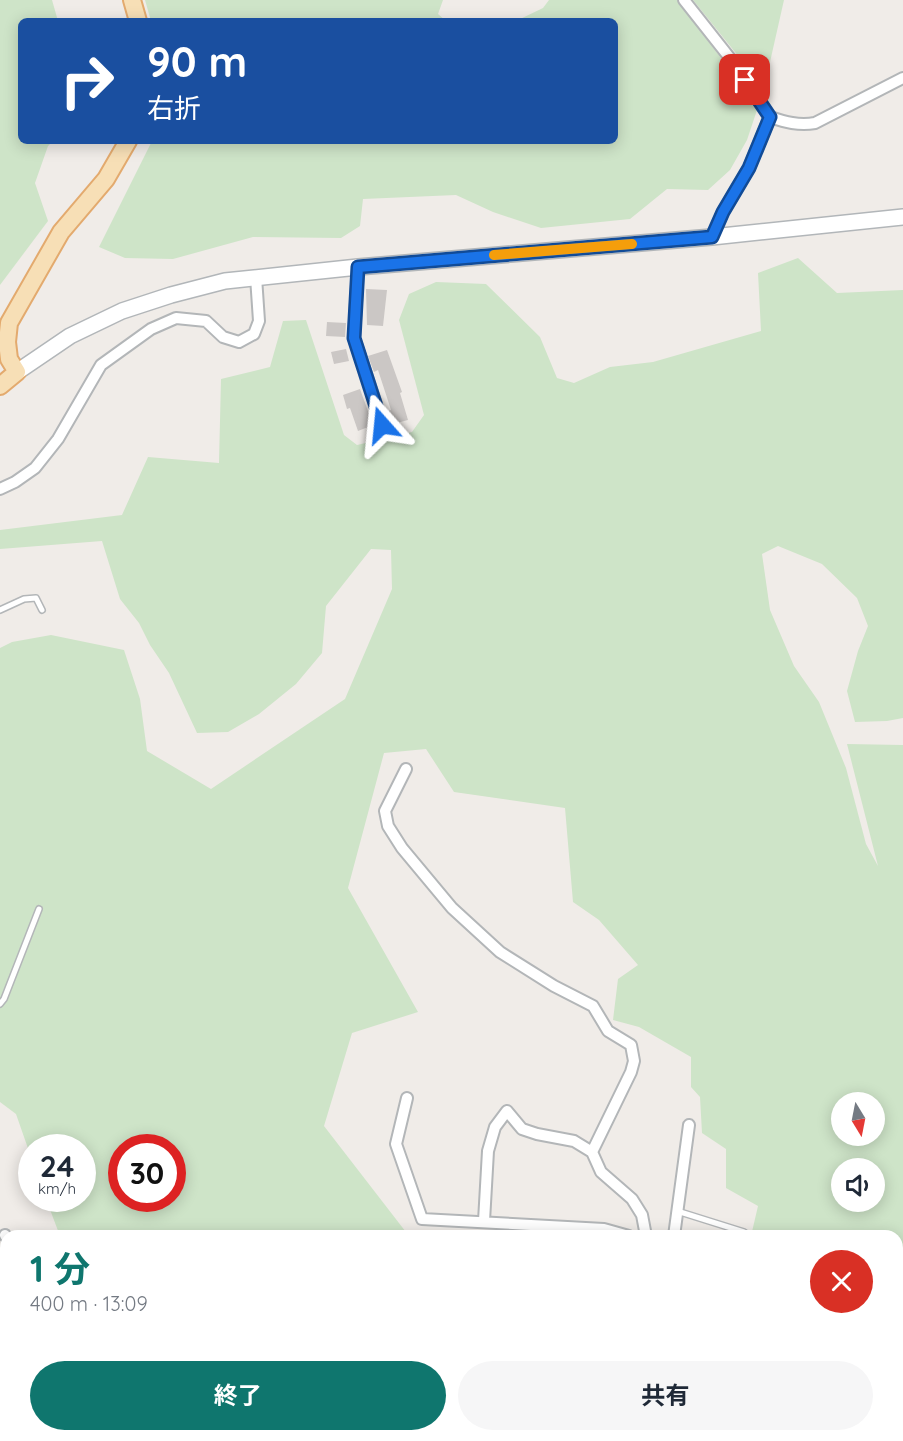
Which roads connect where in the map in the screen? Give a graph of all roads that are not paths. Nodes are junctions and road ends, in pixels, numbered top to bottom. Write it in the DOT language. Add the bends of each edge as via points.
graph roads {
  1 [pos="132,0"];
  2 [pos="684,0"];
  3 [pos="137,18"];
  4 [pos="903,78"];
  5 [pos="770,117"];
  6 [pos="126,144"];
  7 [pos="903,218"];
  8 [pos="712,237"];
  9 [pos="358,267"];
  10 [pos="256,276"];
  11 [pos="17,372"];
  12 [pos="0,386"];
  13 [pos="382,425"];
  14 [pos="0,489"];
  15 [pos="0,610"];
  16 [pos="42,610"];
  17 [pos="405,770"];
  18 [pos="39,909"];
  19 [pos="0,1004"];
  20 [pos="407,1098"];
  21 [pos="689,1125"];
  22 [pos="592,1152"];
  23 [pos="677,1211"];
  24 [pos="484,1221"];
  25 [pos="608,1230"];
  26 [pos="645,1230"];
  27 [pos="675,1230"];
  28 [pos="738,1230"];
  1 -- 3 [label="main road"];
  2 -- 5 [label="street"];
  4 -- 5 [label="street" via="815,123 804,125"];
  5 -- 8 [label="street" via="749,168"];
  6 -- 11 [label="main road" via="106,179 61,232 9,323 9,358"];
  7 -- 8 [label="street"];
  8 -- 9 [label="street"];
  9 -- 10 [label="street"];
  9 -- 13 [label="street" via="354,338"];
  10 -- 11 [label="street" via="122,311 70,336"];
  10 -- 14 [label="street" via="259,321 254,334 239,342 223,337 206,321 176,318 152,329 101,365 58,439 35,468"];
  11 -- 12 [label="main road"];
  15 -- 16 [label="lane" via="36,598"];
  17 -- 22 [label="street" via="385,811 388,826 402,848 452,908 500,952 593,1006 608,1031 631,1045 631,1071"];
  18 -- 19 [label="lane"];
  20 -- 24 [label="street" via="396,1144 422,1219"];
  21 -- 23 [label="street"];
  22 -- 24 [label="street" via="574,1141 522,1129 507,1111 495,1127 488,1150"];
  22 -- 26 [label="street" via="601,1172 632,1199 642,1215"];
  23 -- 27 [label="street"];
  23 -- 28 [label="lane"];
  24 -- 25 [label="street"];
}
